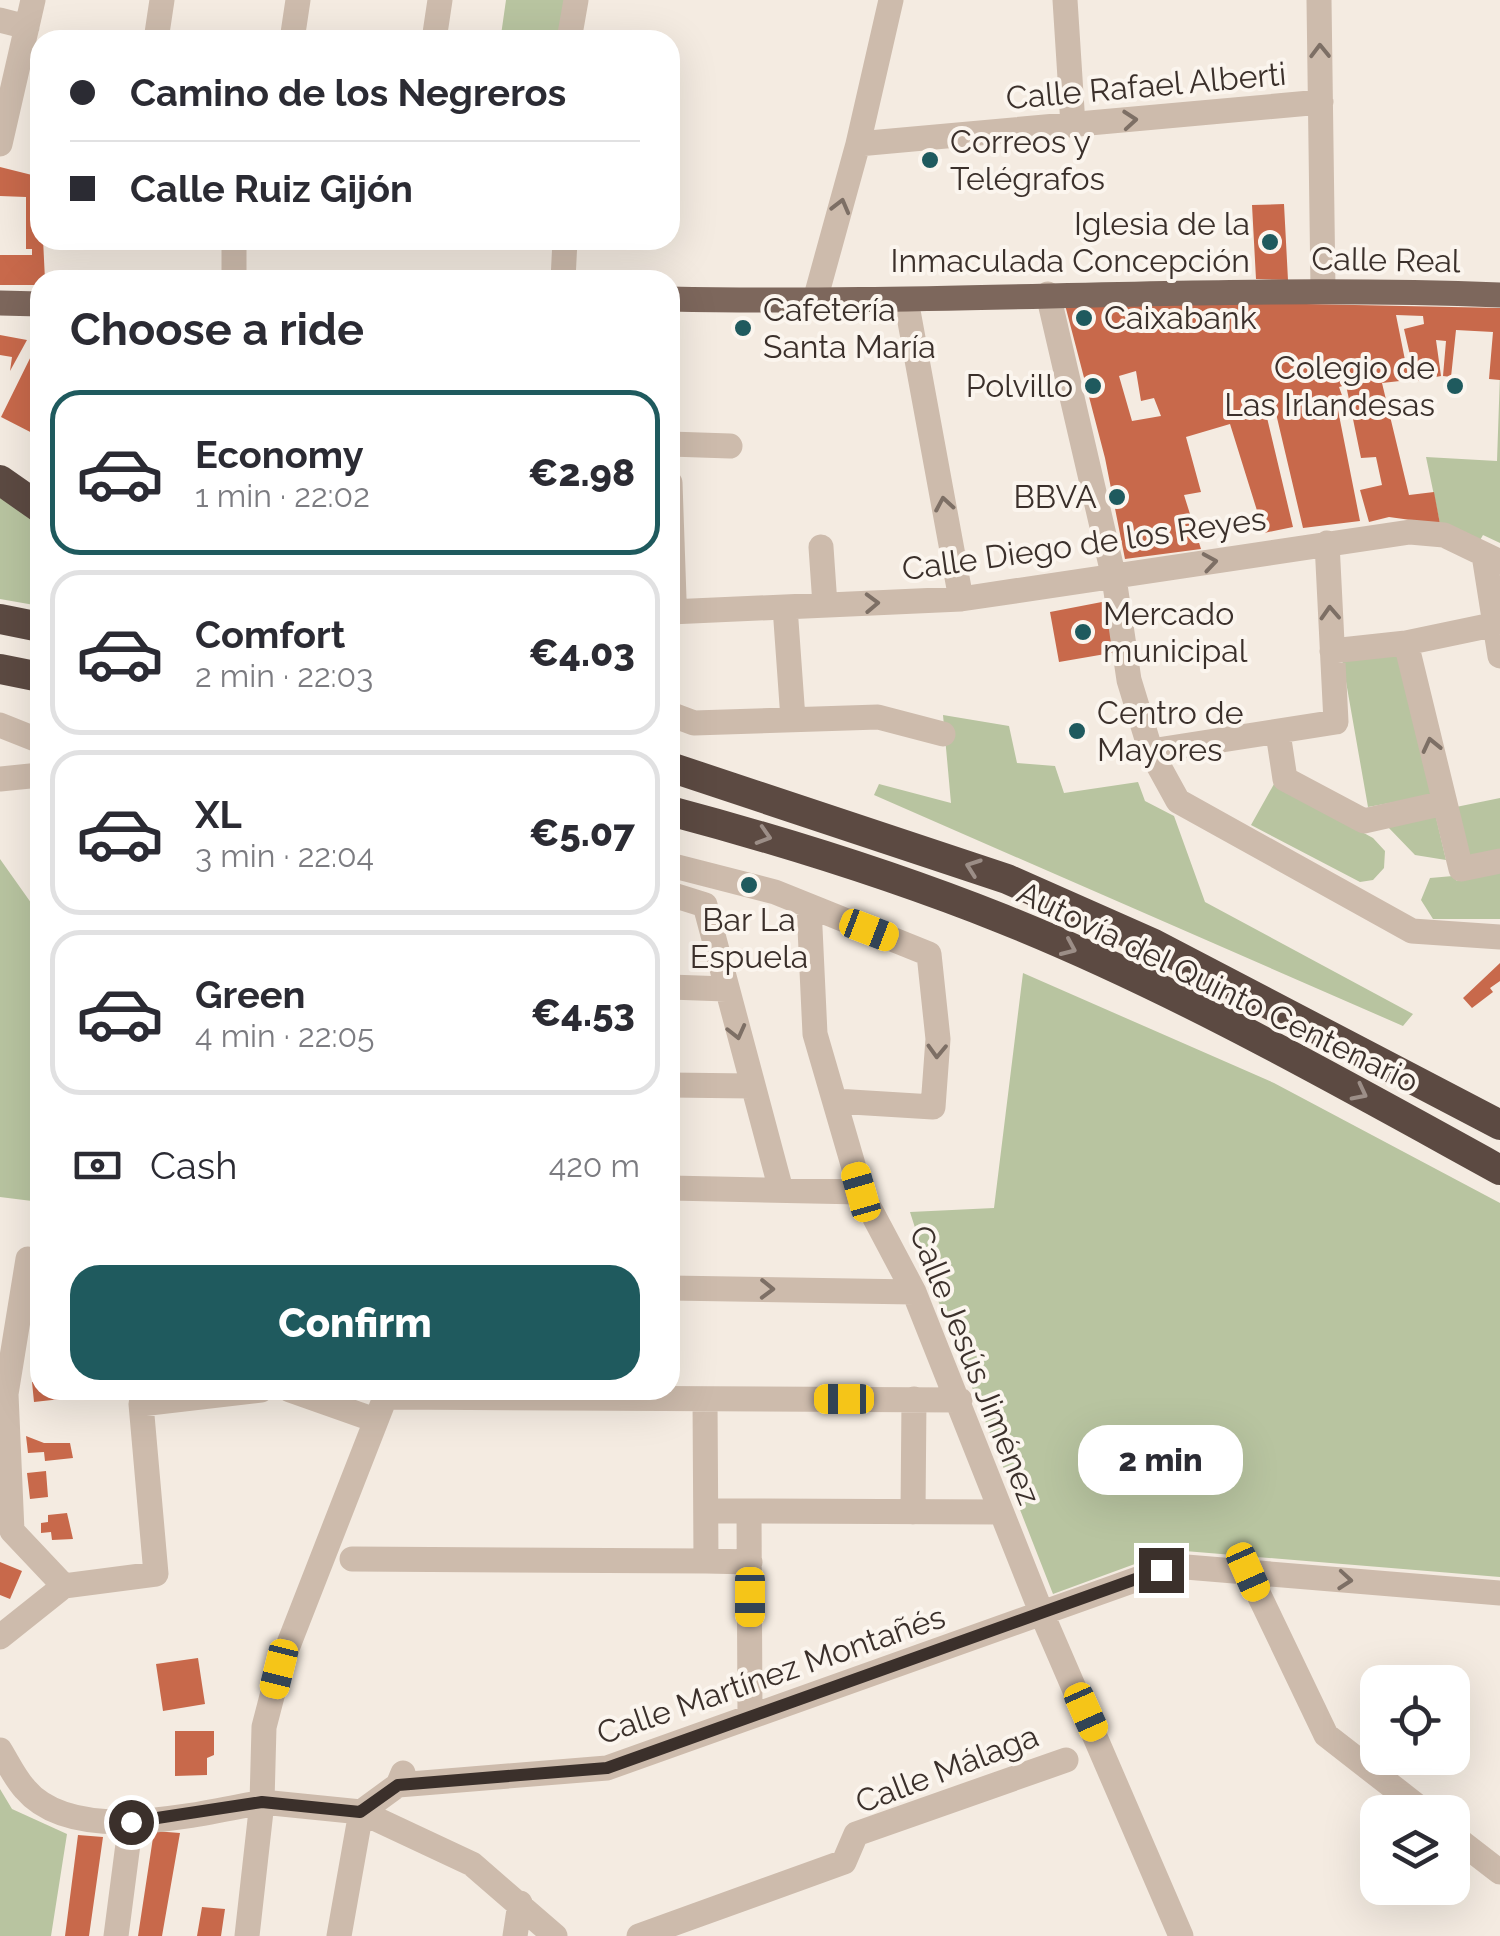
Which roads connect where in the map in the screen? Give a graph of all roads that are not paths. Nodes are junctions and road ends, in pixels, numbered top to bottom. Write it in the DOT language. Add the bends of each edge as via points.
graph roads {
  1 [pos="33,0"];
  2 [pos="162,0"];
  3 [pos="298,0"];
  4 [pos="440,0"];
  5 [pos="890,0"];
  6 [pos="1064,0"];
  7 [pos="1319,0"];
  8 [pos="0,20"];
  9 [pos="27,27"];
  10 [pos="158,30"];
  11 [pos="294,30"];
  12 [pos="436,30"];
  13 [pos="28,75"];
  14 [pos="1321,102"];
  15 [pos="1072,125"];
  16 [pos="0,144"];
  17 [pos="858,144"];
  18 [pos="1323,289"];
  19 [pos="1048,294"];
  20 [pos="1500,295"];
  21 [pos="680,299"];
  22 [pos="816,300"];
  23 [pos="906,300"];
  24 [pos="680,444"];
  25 [pos="730,446"];
  26 [pos="0,480"];
  27 [pos="30,501"];
  28 [pos="1327,542"];
  29 [pos="820,547"];
  30 [pos="1492,558"];
  31 [pos="1114,578"];
  32 [pos="961,600"];
  33 [pos="680,605"];
  34 [pos="825,605"];
  35 [pos="785,607"];
  36 [pos="0,620"];
  37 [pos="1492,624"];
  38 [pos="30,625"];
  39 [pos="1406,643"];
  40 [pos="1332,652"];
  41 [pos="1500,656"];
  42 [pos="0,670"];
  43 [pos="30,675"];
  44 [pos="680,718"];
  45 [pos="793,719"];
  46 [pos="0,725"];
  47 [pos="1278,733"];
  48 [pos="944,734"];
  49 [pos="30,736"];
  50 [pos="1152,752"];
  51 [pos="680,770"];
  52 [pos="30,776"];
  53 [pos="0,779"];
  54 [pos="1444,803"];
  55 [pos="680,814"];
  56 [pos="1500,860"];
  57 [pos="680,868"];
  58 [pos="680,897"];
  59 [pos="810,908"];
  60 [pos="1500,937"];
  61 [pos="680,987"];
  62 [pos="726,989"];
  63 [pos="680,1084"];
  64 [pos="751,1086"];
  65 [pos="835,1101"];
  66 [pos="1500,1125"];
  67 [pos="1500,1170"];
  68 [pos="680,1188"];
  69 [pos="781,1190"];
  70 [pos="861,1192"];
  71 [pos="28,1259"];
  72 [pos="680,1288"];
  73 [pos="914,1292"];
  74 [pos="680,1398"];
  75 [pos="705,1398"];
  76 [pos="175,1400"];
  77 [pos="576,1400"];
  78 [pos="914,1400"];
  79 [pos="960,1400"];
  80 [pos="383,1403"];
  81 [pos="706,1511"];
  82 [pos="749,1511"];
  83 [pos="913,1512"];
  84 [pos="1001,1512"];
  85 [pos="352,1559"];
  86 [pos="706,1561"];
  87 [pos="750,1562"];
  88 [pos="1248,1572"];
  89 [pos="64,1586"];
  90 [pos="1500,1593"];
  91 [pos="1042,1614"];
  92 [pos="0,1637"];
  93 [pos="750,1710"];
  94 [pos="0,1750"];
  95 [pos="1066,1760"];
  96 [pos="1402,1795"];
  97 [pos="262,1802"];
  98 [pos="360,1812"];
  99 [pos="131,1822"];
  100 [pos="1470,1848"];
  101 [pos="1500,1872"];
  102 [pos="520,1903"];
  103 [pos="116,1936"];
  104 [pos="247,1936"];
  105 [pos="339,1936"];
  106 [pos="514,1936"];
  107 [pos="555,1936"];
  108 [pos="639,1936"];
  109 [pos="1180,1936"];
  1 -- 9 [label="street"];
  2 -- 10 [label="street"];
  3 -- 11 [label="street"];
  4 -- 12 [label="street"];
  5 -- 17 [label="street"];
  6 -- 15 [label="street"];
  14 -- 7 [label="street, one-way"];
  8 -- 9 [label="street"];
  9 -- 13 [label="street"];
  13 -- 16 [label="street"];
  15 -- 14 [label="street, Calle Rafael Alberti, one-way"];
  14 -- 18 [label="street"];
  15 -- 17 [label="street, Calle Rafael Alberti"];
  22 -- 17 [label="street, one-way"];
  18 -- 19 [label="main road, Calle Real"];
  18 -- 20 [label="main road, Calle Real"];
  19 -- 23 [label="main road, Calle Real"];
  19 -- 31 [label="street"];
  21 -- 22 [label="main road, Calle Real"];
  22 -- 23 [label="main road, Calle Real"];
  32 -- 23 [label="street, one-way"];
  24 -- 25 [label="street"];
  26 -- 27 [label="highway"];
  28 -- 30 [label="street, Calle Diego de los Reyes" via="1410,532 1444,536"];
  31 -- 28 [label="street, Calle Diego de los Reyes, one-way"];
  40 -- 28 [label="street, one-way"];
  29 -- 34 [label="street"];
  30 -- 37 [label="street"];
  31 -- 32 [label="street, Calle Diego de los Reyes"];
  31 -- 50 [label="street" via="1129,680"];
  34 -- 32 [label="street, Calle Diego de los Reyes, one-way"];
  33 -- 35 [label="street, Calle Diego de los Reyes"];
  34 -- 35 [label="street, Calle Diego de los Reyes"];
  35 -- 45 [label="street"];
  36 -- 38 [label="highway"];
  37 -- 39 [label="street"];
  37 -- 41 [label="street"];
  39 -- 40 [label="street"];
  54 -- 39 [label="street, one-way"];
  40 -- 47 [label="street" via="1336,722"];
  42 -- 43 [label="highway"];
  44 -- 45 [label="street" via="694,723"];
  45 -- 48 [label="street" via="878,716"];
  46 -- 49 [label="street"];
  47 -- 50 [label="street"];
  47 -- 54 [label="street" via="1286,779 1364,822"];
  50 -- 60 [label="street" via="1178,801 1412,930"];
  66 -- 51 [label="highway, Autovía del Quinto Centenario, one-way" via="1154,944 1006,879"];
  52 -- 53 [label="street"];
  54 -- 56 [label="street" via="1461,869"];
  55 -- 67 [label="highway, Autovía del Quinto Centenario, one-way" via="1004,919 1119,971"];
  57 -- 59 [label="street" via="776,892"];
  58 -- 62 [label="street" via="705,906"];
  59 -- 65 [label="street, Calle Jesús Jiménez" via="815,1034"];
  59 -- 65 [label="street, one-way" via="929,954 938,1039 933,1107"];
  61 -- 62 [label="street"];
  62 -- 64 [label="street, one-way"];
  63 -- 64 [label="street"];
  64 -- 69 [label="street"];
  65 -- 70 [label="street, Calle Jesús Jiménez"];
  68 -- 69 [label="street"];
  69 -- 70 [label="street"];
  70 -- 73 [label="street, Calle Jesús Jiménez"];
  71 -- 89 [label="street" via="6,1394 12,1531"];
  72 -- 73 [label="street, one-way"];
  73 -- 79 [label="street, Calle Jesús Jiménez"];
  74 -- 75 [label="street"];
  75 -- 78 [label="street"];
  75 -- 81 [label="street"];
  76 -- 89 [label="street" via="141,1404 156,1574"];
  77 -- 80 [label="street"];
  78 -- 79 [label="street"];
  78 -- 83 [label="street"];
  79 -- 84 [label="street, Calle Jesús Jiménez"];
  80 -- 97 [label="street" via="279,1669 264,1727"];
  81 -- 82 [label="street"];
  81 -- 86 [label="street"];
  82 -- 83 [label="street"];
  82 -- 87 [label="street"];
  83 -- 84 [label="street"];
  84 -- 91 [label="street, Calle Jesús Jiménez"];
  85 -- 86 [label="street"];
  86 -- 87 [label="street"];
  87 -- 93 [label="street"];
  88 -- 90 [label="street, Calle Martínez Montañés, one-way"];
  88 -- 91 [label="street, Calle Martínez Montañés" via="1174,1566"];
  88 -- 96 [label="street" via="1326,1735"];
  89 -- 92 [label="street"];
  91 -- 93 [label="street, Calle Martínez Montañés"];
  91 -- 109 [label="street, Calle Jesús Jiménez"];
  93 -- 98 [label="street, Calle Martínez Montañés" via="583,1774 398,1785"];
  94 -- 99 [label="street" via="27,1792 73,1820"];
  95 -- 108 [label="street, Calle Málaga" via="856,1834 844,1862"];
  97 -- 98 [label="street"];
  97 -- 99 [label="street"];
  97 -- 104 [label="street"];
  98 -- 102 [label="street" via="472,1864"];
  98 -- 105 [label="street"];
  99 -- 103 [label="street"];
  100 -- 101 [label="street"];
  102 -- 106 [label="street"];
  102 -- 107 [label="street"];
}
